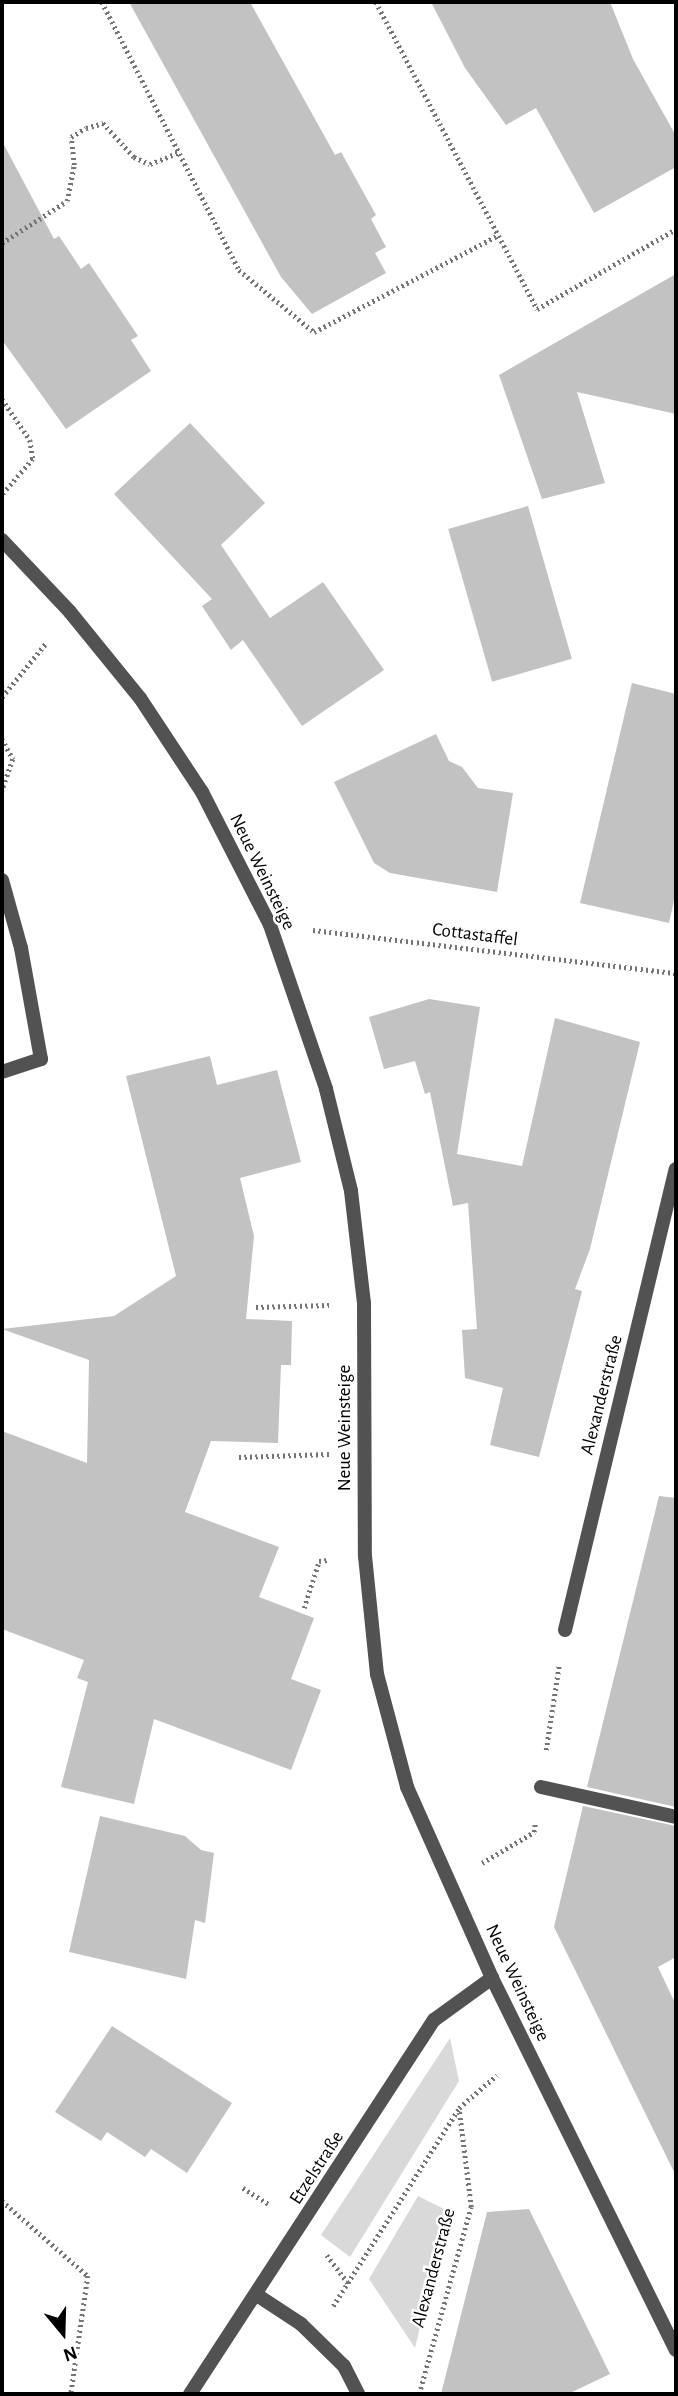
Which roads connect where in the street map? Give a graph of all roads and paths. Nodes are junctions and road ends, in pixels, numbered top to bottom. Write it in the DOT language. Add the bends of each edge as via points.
graph roads {
  1 [pos="102,2"];
  2 [pos="376,2"];
  3 [pos="179,152"];
  4 [pos="676,229"];
  5 [pos="499,235"];
  6 [pos="2,243"];
  7 [pos="2,400"];
  8 [pos="2,495"];
  9 [pos="2,540"];
  10 [pos="70,612"];
  11 [pos="2,697"];
  12 [pos="2,738"];
  13 [pos="2,791"];
  14 [pos="2,880"];
  15 [pos="270,925"];
  16 [pos="676,974"];
  17 [pos="2,1072"];
  18 [pos="676,1169"];
  19 [pos="317,1305"];
  20 [pos="256,1307"];
  21 [pos="326,1455"];
  22 [pos="239,1457"];
  23 [pos="319,1561"];
  24 [pos="304,1608"];
  25 [pos="565,1630"];
  26 [pos="541,1787"];
  27 [pos="676,1816"];
  28 [pos="492,1978"];
  29 [pos="527,2050"];
  30 [pos="458,2108"];
  31 [pos="2,2201"];
  32 [pos="257,2295"];
  33 [pos="311,2334"];
  34 [pos="676,2350"];
  35 [pos="71,2394"];
  36 [pos="190,2394"];
  37 [pos="358,2394"];
  38 [pos="419,2394"];
  1 -- 3 [label="path"];
  2 -- 5 [label="path"];
  3 -- 5 [label="path" via="239,270 314,332"];
  3 -- 6 [label="path" via="150,164 134,157 103,123 86,128 71,137 74,165 67,201"];
  4 -- 5 [label="path" via="537,309"];
  7 -- 8 [label="path" via="30,440 33,459"];
  9 -- 10 [label="street, Neue Weinsteige"];
  10 -- 11 [label="path"];
  10 -- 15 [label="street, Neue Weinsteige" via="140,698 202,792"];
  12 -- 13 [label="path" via="13,759"];
  14 -- 17 [label="street" via="41,1059"];
  15 -- 16 [label="path, Cottastaffel"];
  15 -- 28 [label="street, Neue Weinsteige" via="326,1089 351,1191 364,1303 365,1556 377,1674 407,1787"];
  18 -- 25 [label="street, Alexanderstraße"];
  19 -- 20 [label="path"];
  21 -- 22 [label="path"];
  23 -- 24 [label="path"];
  26 -- 27 [label="street"];
  28 -- 29 [label="street, Neue Weinsteige"];
  28 -- 32 [label="street, Etzelstraße" via="434,2021"];
  29 -- 30 [label="path"];
  29 -- 34 [label="street, Neue Weinsteige"];
  30 -- 33 [label="path" via="350,2285"];
  30 -- 38 [label="path, Alexanderstraße" via="471,2207"];
  31 -- 35 [label="path" via="88,2276"];
  32 -- 33 [label="street"];
  32 -- 36 [label="street, Etzelstraße"];
  33 -- 37 [label="street" via="344,2366"];
}
